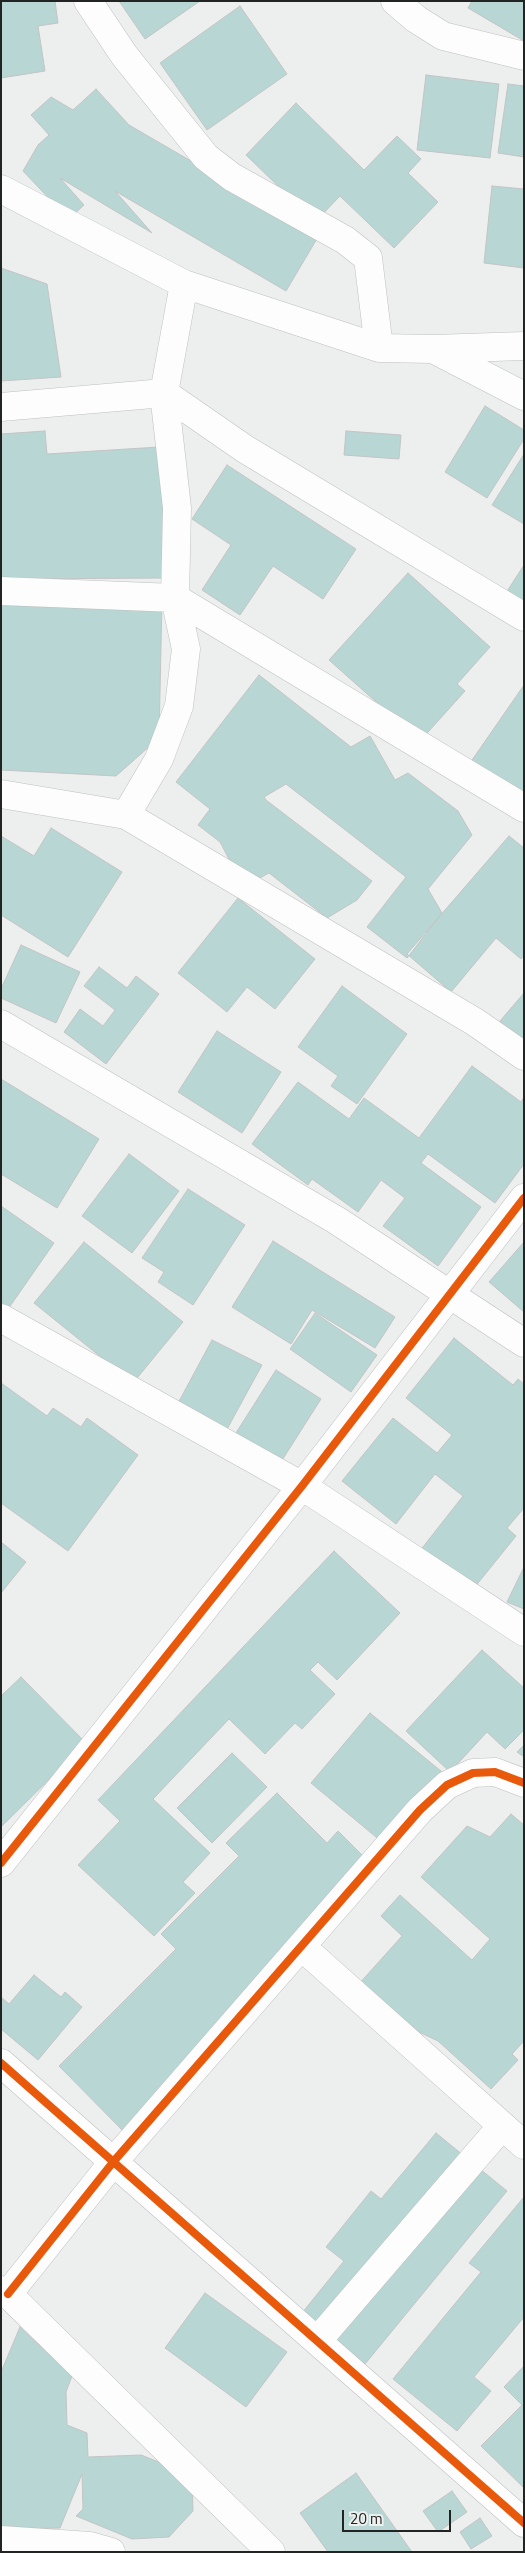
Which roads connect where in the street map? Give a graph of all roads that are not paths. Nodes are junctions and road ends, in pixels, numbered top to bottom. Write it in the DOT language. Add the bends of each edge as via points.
graph roads {
  1 [pos="88,1"];
  2 [pos="395,1"];
  3 [pos="524,56"];
  4 [pos="1,188"];
  5 [pos="184,284"];
  6 [pos="524,346"];
  7 [pos="379,348"];
  8 [pos="433,349"];
  9 [pos="164,393"];
  10 [pos="524,396"];
  11 [pos="1,407"];
  12 [pos="1,591"];
  13 [pos="175,598"];
  14 [pos="524,617"];
  15 [pos="1,794"];
  16 [pos="524,808"];
  17 [pos="126,815"];
  18 [pos="1,1024"];
  19 [pos="524,1056"];
  20 [pos="524,1198"];
  21 [pos="449,1294"];
  22 [pos="1,1318"];
  23 [pos="524,1343"];
  24 [pos="302,1486"];
  25 [pos="524,1632"];
  26 [pos="524,1783"];
  27 [pos="1,1863"];
  28 [pos="302,1947"];
  29 [pos="1,2063"];
  30 [pos="502,2126"];
  31 [pos="524,2145"];
  32 [pos="114,2162"];
  33 [pos="5,2292"];
  34 [pos="318,2340"];
  35 [pos="524,2523"];
  36 [pos="1,2540"];
  37 [pos="111,2552"];
  38 [pos="271,2552"];
  1 -- 7 [label="street" via="124,55 206,157 232,177 345,240 368,258"];
  2 -- 3 [label="street" via="443,36"];
  4 -- 5 [label="street"];
  5 -- 7 [label="street"];
  5 -- 9 [label="street"];
  6 -- 8 [label="street"];
  7 -- 8 [label="street"];
  8 -- 10 [label="street"];
  9 -- 11 [label="street"];
  9 -- 13 [label="street" via="178,508"];
  9 -- 14 [label="street" via="245,449"];
  12 -- 13 [label="street"];
  13 -- 16 [label="street"];
  13 -- 17 [label="street" via="186,649 178,706 159,759"];
  15 -- 17 [label="street"];
  17 -- 19 [label="street" via="475,1022"];
  18 -- 21 [label="street" via="336,1220"];
  20 -- 21 [label="street"];
  21 -- 23 [label="street"];
  21 -- 24 [label="street"];
  22 -- 24 [label="street"];
  24 -- 25 [label="street"];
  24 -- 27 [label="street"];
  26 -- 28 [label="street" via="495,1772 473,1773 447,1785 420,1810"];
  28 -- 30 [label="street"];
  28 -- 32 [label="street"];
  29 -- 32 [label="street"];
  30 -- 31 [label="street"];
  30 -- 34 [label="street"];
  32 -- 33 [label="street"];
  32 -- 34 [label="street"];
  33 -- 38 [label="street"];
  34 -- 35 [label="street"];
  36 -- 37 [label="street" via="90,2546"];
}
